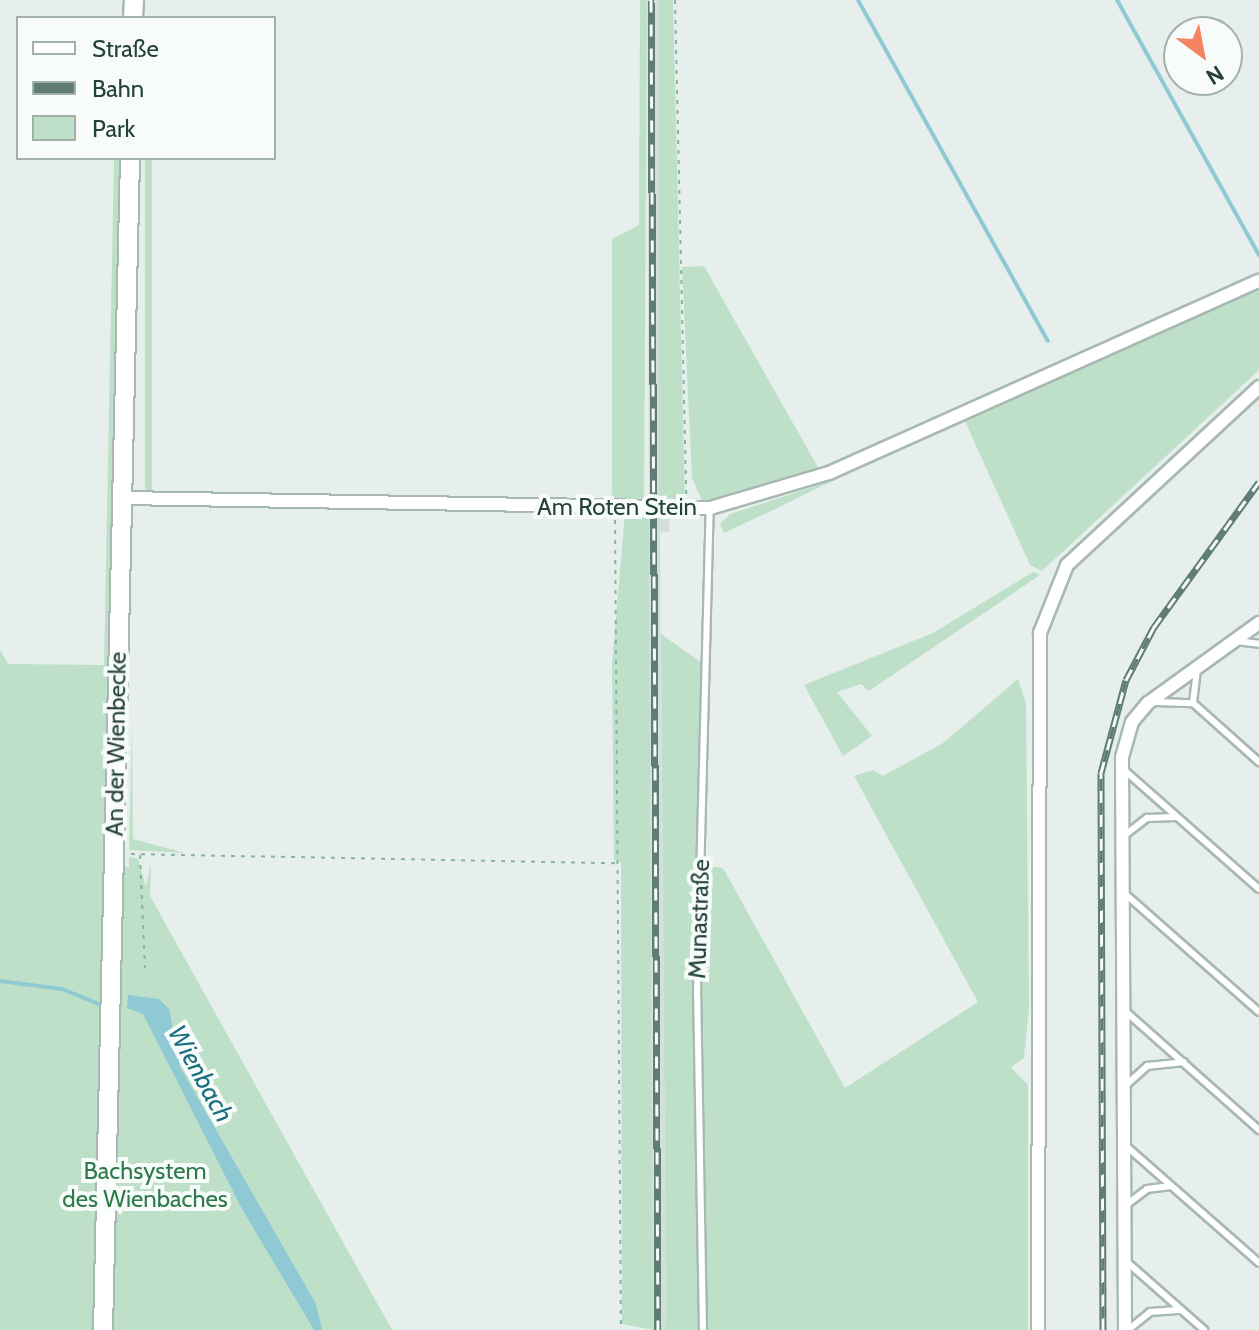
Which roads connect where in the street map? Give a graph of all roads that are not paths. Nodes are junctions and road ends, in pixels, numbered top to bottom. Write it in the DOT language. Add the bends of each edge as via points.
graph roads {
  1 [pos="130,160"];
  2 [pos="1259,281"];
  3 [pos="1259,387"];
  4 [pos="122,498"];
  5 [pos="710,508"];
  6 [pos="1259,623"];
  7 [pos="1233,641"];
  8 [pos="1259,644"];
  9 [pos="1197,666"];
  10 [pos="1148,703"];
  11 [pos="1193,703"];
  12 [pos="1259,762"];
  13 [pos="1121,767"];
  14 [pos="1178,817"];
  15 [pos="1120,841"];
  16 [pos="1259,889"];
  17 [pos="1121,890"];
  18 [pos="1122,1007"];
  19 [pos="1259,1012"];
  20 [pos="1184,1062"];
  21 [pos="1123,1088"];
  22 [pos="1259,1130"];
  23 [pos="1123,1143"];
  24 [pos="1171,1186"];
  25 [pos="1124,1207"];
  26 [pos="1124,1259"];
  27 [pos="1259,1263"];
  28 [pos="1181,1310"];
  29 [pos="103,1330"];
  30 [pos="703,1330"];
  31 [pos="1038,1330"];
  32 [pos="1127,1330"];
  33 [pos="1204,1330"];
  1 -- 4 [label="street, An der Wienbecke"];
  2 -- 5 [label="street, Am Roten Stein" via="829,473"];
  3 -- 31 [label="street" via="1067,565 1040,633"];
  4 -- 5 [label="street, Am Roten Stein"];
  4 -- 29 [label="street, An der Wienbecke"];
  5 -- 30 [label="lane, Munastraße" via="697,994"];
  6 -- 7 [label="street"];
  7 -- 8 [label="lane"];
  7 -- 9 [label="street"];
  9 -- 10 [label="street"];
  9 -- 11 [label="lane"];
  10 -- 11 [label="lane"];
  10 -- 13 [label="street" via="1132,722"];
  11 -- 12 [label="lane"];
  13 -- 14 [label="lane"];
  13 -- 15 [label="street"];
  14 -- 15 [label="lane" via="1147,818"];
  14 -- 16 [label="lane"];
  15 -- 17 [label="street"];
  17 -- 18 [label="street"];
  17 -- 19 [label="lane"];
  18 -- 20 [label="lane"];
  18 -- 21 [label="street"];
  20 -- 21 [label="lane" via="1147,1066"];
  20 -- 22 [label="lane"];
  21 -- 23 [label="street"];
  23 -- 24 [label="lane"];
  23 -- 25 [label="street"];
  24 -- 25 [label="lane" via="1147,1189"];
  24 -- 27 [label="lane"];
  25 -- 26 [label="street"];
  26 -- 28 [label="lane"];
  26 -- 32 [label="street"];
  28 -- 32 [label="lane" via="1150,1312"];
  28 -- 33 [label="lane"];
}
